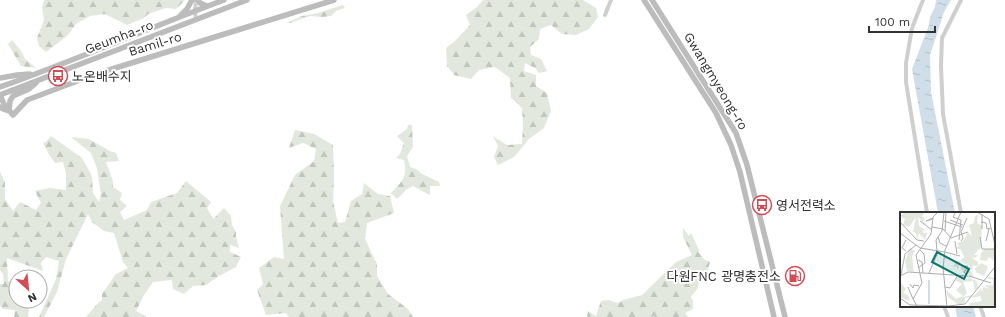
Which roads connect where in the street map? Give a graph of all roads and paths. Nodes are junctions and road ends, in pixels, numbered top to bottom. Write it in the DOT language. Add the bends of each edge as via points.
graph roads {
  1 [pos="192,0"];
  2 [pos="197,0"];
  3 [pos="224,0"];
  4 [pos="247,0"];
  5 [pos="334,0"];
  6 [pos="611,0"];
  7 [pos="644,0"];
  8 [pos="652,0"];
  9 [pos="923,0"];
  10 [pos="961,0"];
  11 [pos="208,6"];
  12 [pos="195,11"];
  13 [pos="605,15"];
  14 [pos="179,17"];
  15 [pos="196,19"];
  16 [pos="37,74"];
  17 [pos="0,78"];
  18 [pos="41,80"];
  19 [pos="0,87"];
  20 [pos="0,95"];
  21 [pos="0,107"];
  22 [pos="9,111"];
  23 [pos="927,212"];
  24 [pos="961,212"];
  25 [pos="944,307"];
  26 [pos="980,307"];
  27 [pos="774,317"];
  28 [pos="785,317"];
  29 [pos="948,317"];
  30 [pos="984,317"];
  1 -- 14 [label="main road"];
  2 -- 11 [label="main road"];
  2 -- 12 [label="street"];
  3 -- 11 [label="main road, Geumha-ro"];
  4 -- 15 [label="main road, Geumha-ro"];
  5 -- 22 [label="main road, Bamil-ro" via="96,74 27,100 13,115"];
  6 -- 13 [label="street"];
  7 -- 27 [label="main road, Gwangmyeong-ro" via="716,113 731,146 740,172"];
  8 -- 28 [label="main road, Gwangmyeong-ro" via="736,133 747,165"];
  9 -- 23 [label="street" via="912,28 906,63 906,82"];
  10 -- 24 [label="street" via="942,38 941,66 943,114"];
  11 -- 12 [label="main road, Geumha-ro"];
  12 -- 14 [label="main road, Geumha-ro"];
  12 -- 15 [label="street"];
  14 -- 16 [label="main road, Geumha-ro"];
  15 -- 18 [label="main road, Geumha-ro"];
  16 -- 17 [label="main road"];
  16 -- 19 [label="main road, Geumha-ro"];
  18 -- 20 [label="main road, Geumha-ro"];
  18 -- 22 [label="main road" via="13,96"];
  20 -- 22 [label="main road"];
  21 -- 22 [label="main road"];
  25 -- 29 [label="street"];
  26 -- 30 [label="street"];
}
